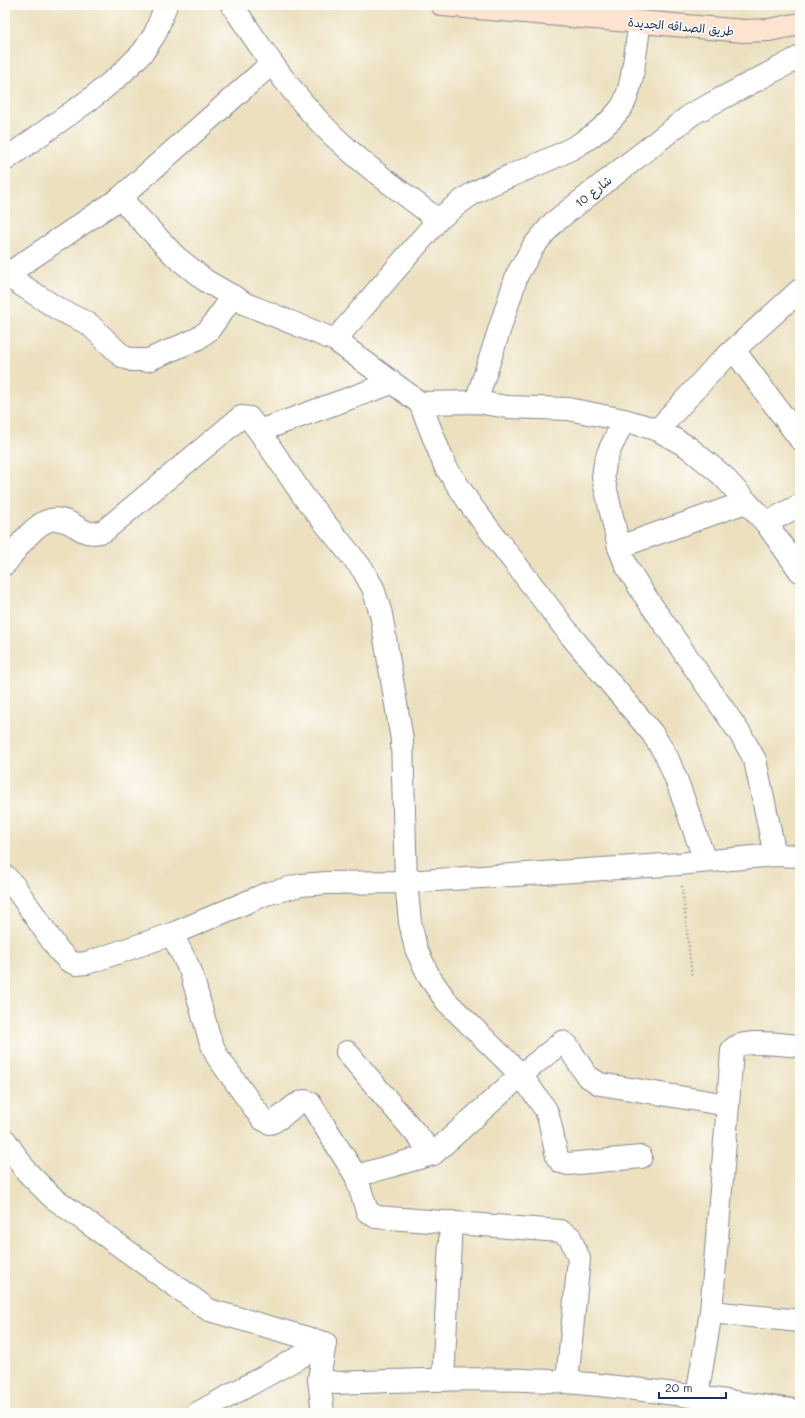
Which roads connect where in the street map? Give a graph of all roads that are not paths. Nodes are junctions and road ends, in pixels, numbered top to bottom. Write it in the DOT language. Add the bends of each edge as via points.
graph roads {
  1 [pos="166,5"];
  2 [pos="232,5"];
  3 [pos="442,5"];
  4 [pos="640,22"];
  5 [pos="800,24"];
  6 [pos="800,57"];
  7 [pos="271,64"];
  8 [pos="5,160"];
  9 [pos="120,198"];
  10 [pos="438,220"];
  11 [pos="6,275"];
  12 [pos="800,290"];
  13 [pos="233,296"];
  14 [pos="335,340"];
  15 [pos="734,350"];
  16 [pos="392,383"];
  17 [pos="476,402"];
  18 [pos="420,403"];
  19 [pos="624,420"];
  20 [pos="658,430"];
  21 [pos="259,431"];
  22 [pos="800,439"];
  23 [pos="746,502"];
  24 [pos="800,505"];
  25 [pos="766,523"];
  26 [pos="619,547"];
  27 [pos="5,564"];
  28 [pos="800,571"];
  29 [pos="775,855"];
  30 [pos="800,856"];
  31 [pos="705,861"];
  32 [pos="5,876"];
  33 [pos="406,882"];
  34 [pos="172,934"];
  35 [pos="800,1046"];
  36 [pos="347,1052"];
  37 [pos="521,1075"];
  38 [pos="728,1105"];
  39 [pos="5,1140"];
  40 [pos="434,1154"];
  41 [pos="641,1157"];
  42 [pos="356,1176"];
  43 [pos="451,1222"];
  44 [pos="711,1312"];
  45 [pos="800,1321"];
  46 [pos="325,1343"];
  47 [pos="319,1379"];
  48 [pos="443,1380"];
  49 [pos="567,1382"];
  50 [pos="697,1396"];
  51 [pos="800,1411"];
  52 [pos="198,1413"];
  53 [pos="323,1413"];
  1 -- 8 [label="street" via="155,34 143,52 120,75"];
  2 -- 7 [label="street"];
  3 -- 4 [label="street, طريق الصداقه الجديدة"];
  4 -- 5 [label="street, طريق الصداقه الجديدة" via="744,31 769,30"];
  4 -- 10 [label="street" via="630,84 621,107 598,131 567,151 473,194"];
  6 -- 17 [label="street, شارع 10" via="692,114 553,223 533,247 517,275"];
  7 -- 9 [label="street"];
  7 -- 10 [label="street" via="317,120 349,151"];
  9 -- 11 [label="street"];
  9 -- 13 [label="street" via="175,256 206,281"];
  10 -- 14 [label="street"];
  11 -- 13 [label="street" via="58,309 89,324 122,356 132,360 148,360 197,339 209,330"];
  12 -- 15 [label="street"];
  13 -- 14 [label="street" via="246,304"];
  14 -- 16 [label="street"];
  15 -- 20 [label="street" via="716,366"];
  15 -- 22 [label="street"];
  16 -- 18 [label="street"];
  16 -- 21 [label="street"];
  17 -- 18 [label="street"];
  17 -- 19 [label="street" via="508,407 568,408"];
  18 -- 31 [label="street" via="445,466 472,507 571,636 652,734 667,757"];
  19 -- 20 [label="street"];
  19 -- 26 [label="street" via="607,457 603,477"];
  20 -- 23 [label="street" via="688,447 722,475"];
  21 -- 27 [label="street" via="249,418 241,418 104,531 87,533 61,519 51,520 40,524 28,535"];
  21 -- 33 [label="street" via="304,497 363,570 373,588 380,614 402,740"];
  23 -- 25 [label="street"];
  23 -- 26 [label="street"];
  24 -- 25 [label="street"];
  25 -- 28 [label="street"];
  26 -- 29 [label="street" via="627,567 643,593 755,760"];
  29 -- 30 [label="street"];
  29 -- 31 [label="street"];
  31 -- 33 [label="street"];
  32 -- 34 [label="street" via="59,951 76,964 87,964"];
  33 -- 34 [label="street" via="301,885 266,894"];
  33 -- 37 [label="street" via="410,922 416,948 430,978 447,1002"];
  34 -- 42 [label="street" via="192,972 210,1040 217,1056 262,1119 270,1123 277,1121 300,1102 310,1103"];
  35 -- 38 [label="street" via="746,1044 735,1047 732,1050"];
  36 -- 40 [label="street"];
  37 -- 38 [label="street" via="562,1042 567,1045 587,1076 600,1084"];
  37 -- 40 [label="street"];
  37 -- 41 [label="street" via="546,1110 557,1157 561,1162 568,1164"];
  38 -- 44 [label="street"];
  39 -- 46 [label="street" via="26,1171 52,1197 209,1310"];
  40 -- 42 [label="street"];
  42 -- 43 [label="street" via="367,1211 376,1217"];
  43 -- 48 [label="street"];
  43 -- 49 [label="street" via="560,1231 570,1236 578,1259"];
  44 -- 45 [label="street"];
  44 -- 50 [label="street"];
  46 -- 47 [label="street"];
  46 -- 52 [label="street"];
  47 -- 48 [label="street" via="336,1383"];
  47 -- 53 [label="street"];
  48 -- 49 [label="street"];
  49 -- 50 [label="street"];
  50 -- 51 [label="street"];
}
